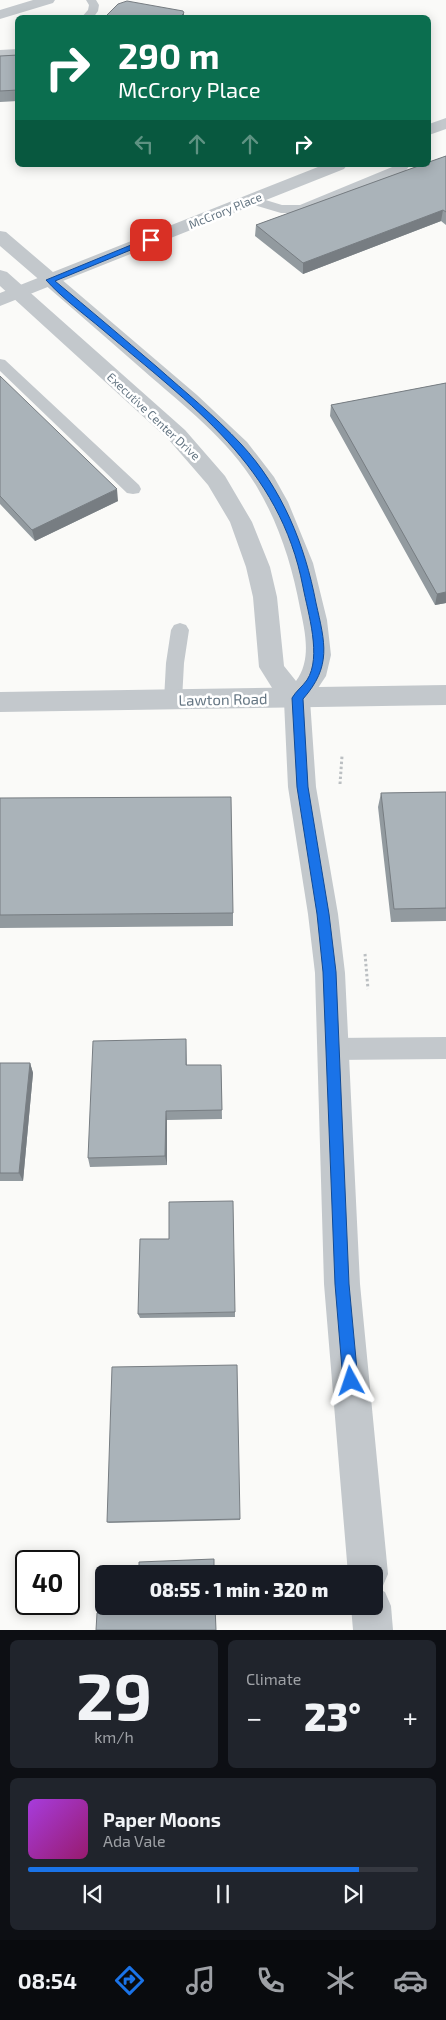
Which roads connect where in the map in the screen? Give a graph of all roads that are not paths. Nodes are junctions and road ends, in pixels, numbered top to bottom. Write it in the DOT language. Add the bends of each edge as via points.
graph roads {
  1 [pos="48,0"];
  2 [pos="91,0"];
  3 [pos="0,15"];
  4 [pos="89,15"];
  5 [pos="15,52"];
  6 [pos="0,53"];
  7 [pos="446,123"];
  8 [pos="431,129"];
  9 [pos="333,167"];
  10 [pos="402,167"];
  11 [pos="252,200"];
  12 [pos="0,236"];
  13 [pos="0,276"];
  14 [pos="50,280"];
  15 [pos="9,296"];
  16 [pos="0,363"];
  17 [pos="133,489"];
  18 [pos="180,630"];
  19 [pos="446,695"];
  20 [pos="297,698"];
  21 [pos="173,700"];
  22 [pos="0,702"];
  23 [pos="446,1048"];
  24 [pos="332,1049"];
  25 [pos="367,1565"];
  26 [pos="372,1615"];
  27 [pos="373,1630"];
  1 -- 3 [label="street"];
  2 -- 4 [label="lane" via="94,4"];
  5 -- 6 [label="lane"];
  7 -- 8 [label="street"];
  9 -- 11 [label="street, McCrory Place"];
  10 -- 11 [label="lane" via="302,209 281,209"];
  11 -- 14 [label="street, McCrory Place"];
  12 -- 14 [label="street"];
  13 -- 15 [label="street, Executive Center Drive"];
  14 -- 15 [label="street, McCrory Place"];
  14 -- 20 [label="street" via="205,413 239,447 271,491 301,556 316,623 318,666 311,682"];
  15 -- 20 [label="street, Executive Center Drive" via="177,435 216,481 241,522 258,567 265,597 272,667"];
  16 -- 17 [label="lane"];
  18 -- 21 [label="lane"];
  19 -- 20 [label="street, Lawton Road"];
  20 -- 21 [label="street, Lawton Road"];
  20 -- 24 [label="street" via="302,787 328,958"];
  21 -- 22 [label="street, Lawton Road"];
  23 -- 24 [label="lane"];
  24 -- 25 [label="street" via="342,1284"];
  26 -- 27 [label="street"];
}
